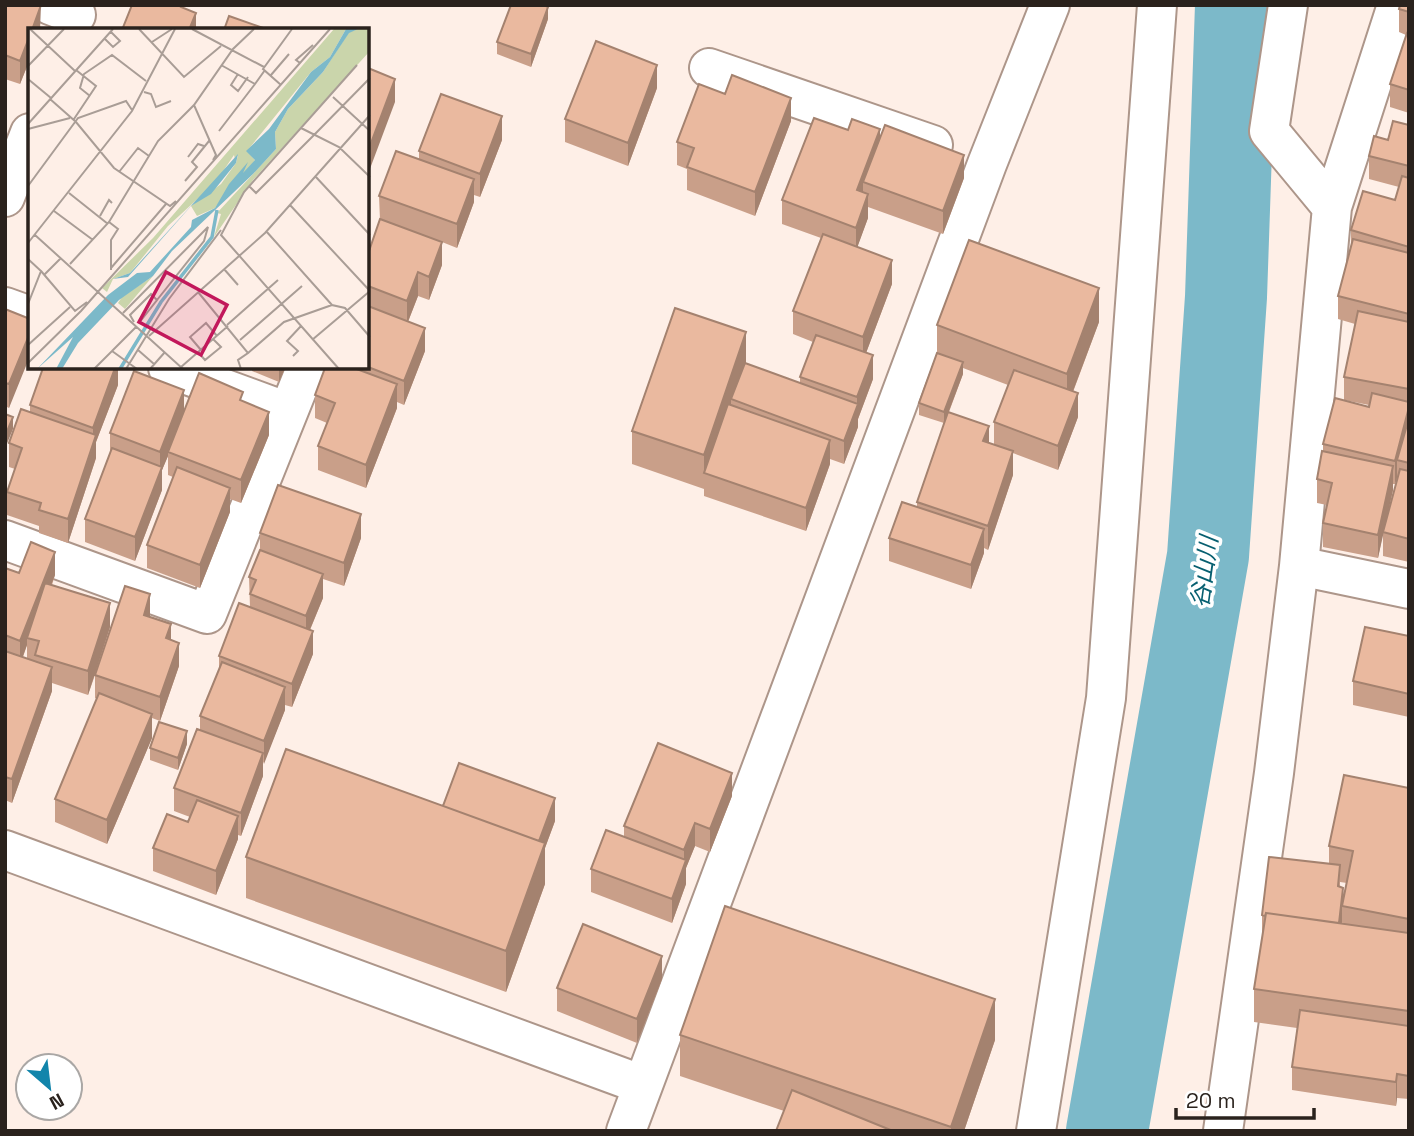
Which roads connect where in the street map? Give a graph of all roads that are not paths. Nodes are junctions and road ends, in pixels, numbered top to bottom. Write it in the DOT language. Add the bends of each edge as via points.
graph roads {
  1 [pos="1050,5"];
  2 [pos="1157,5"];
  3 [pos="1288,5"];
  4 [pos="1397,5"];
  5 [pos="709,68"];
  6 [pos="28,138"];
  7 [pos="987,164"];
  8 [pos="5,197"];
  9 [pos="1332,207"];
  10 [pos="5,307"];
  11 [pos="28,315"];
  12 [pos="171,369"];
  13 [pos="306,369"];
  14 [pos="288,412"];
  15 [pos="5,540"];
  16 [pos="1300,566"];
  17 [pos="1409,589"];
  18 [pos="5,850"];
  19 [pos="643,1085"];
  20 [pos="626,1131"];
  21 [pos="1036,1131"];
  22 [pos="1223,1131"];
  1 -- 7 [label="street"];
  2 -- 21 [label="street" via="1105,698"];
  3 -- 9 [label="street" via="1269,131"];
  4 -- 9 [label="street"];
  5 -- 7 [label="street"];
  6 -- 8 [label="street"];
  7 -- 19 [label="street"];
  9 -- 16 [label="street"];
  10 -- 11 [label="street"];
  12 -- 14 [label="street"];
  13 -- 14 [label="street"];
  14 -- 15 [label="street" via="207,614"];
  16 -- 17 [label="street"];
  16 -- 22 [label="street"];
  18 -- 19 [label="street"];
  19 -- 20 [label="street"];
}
